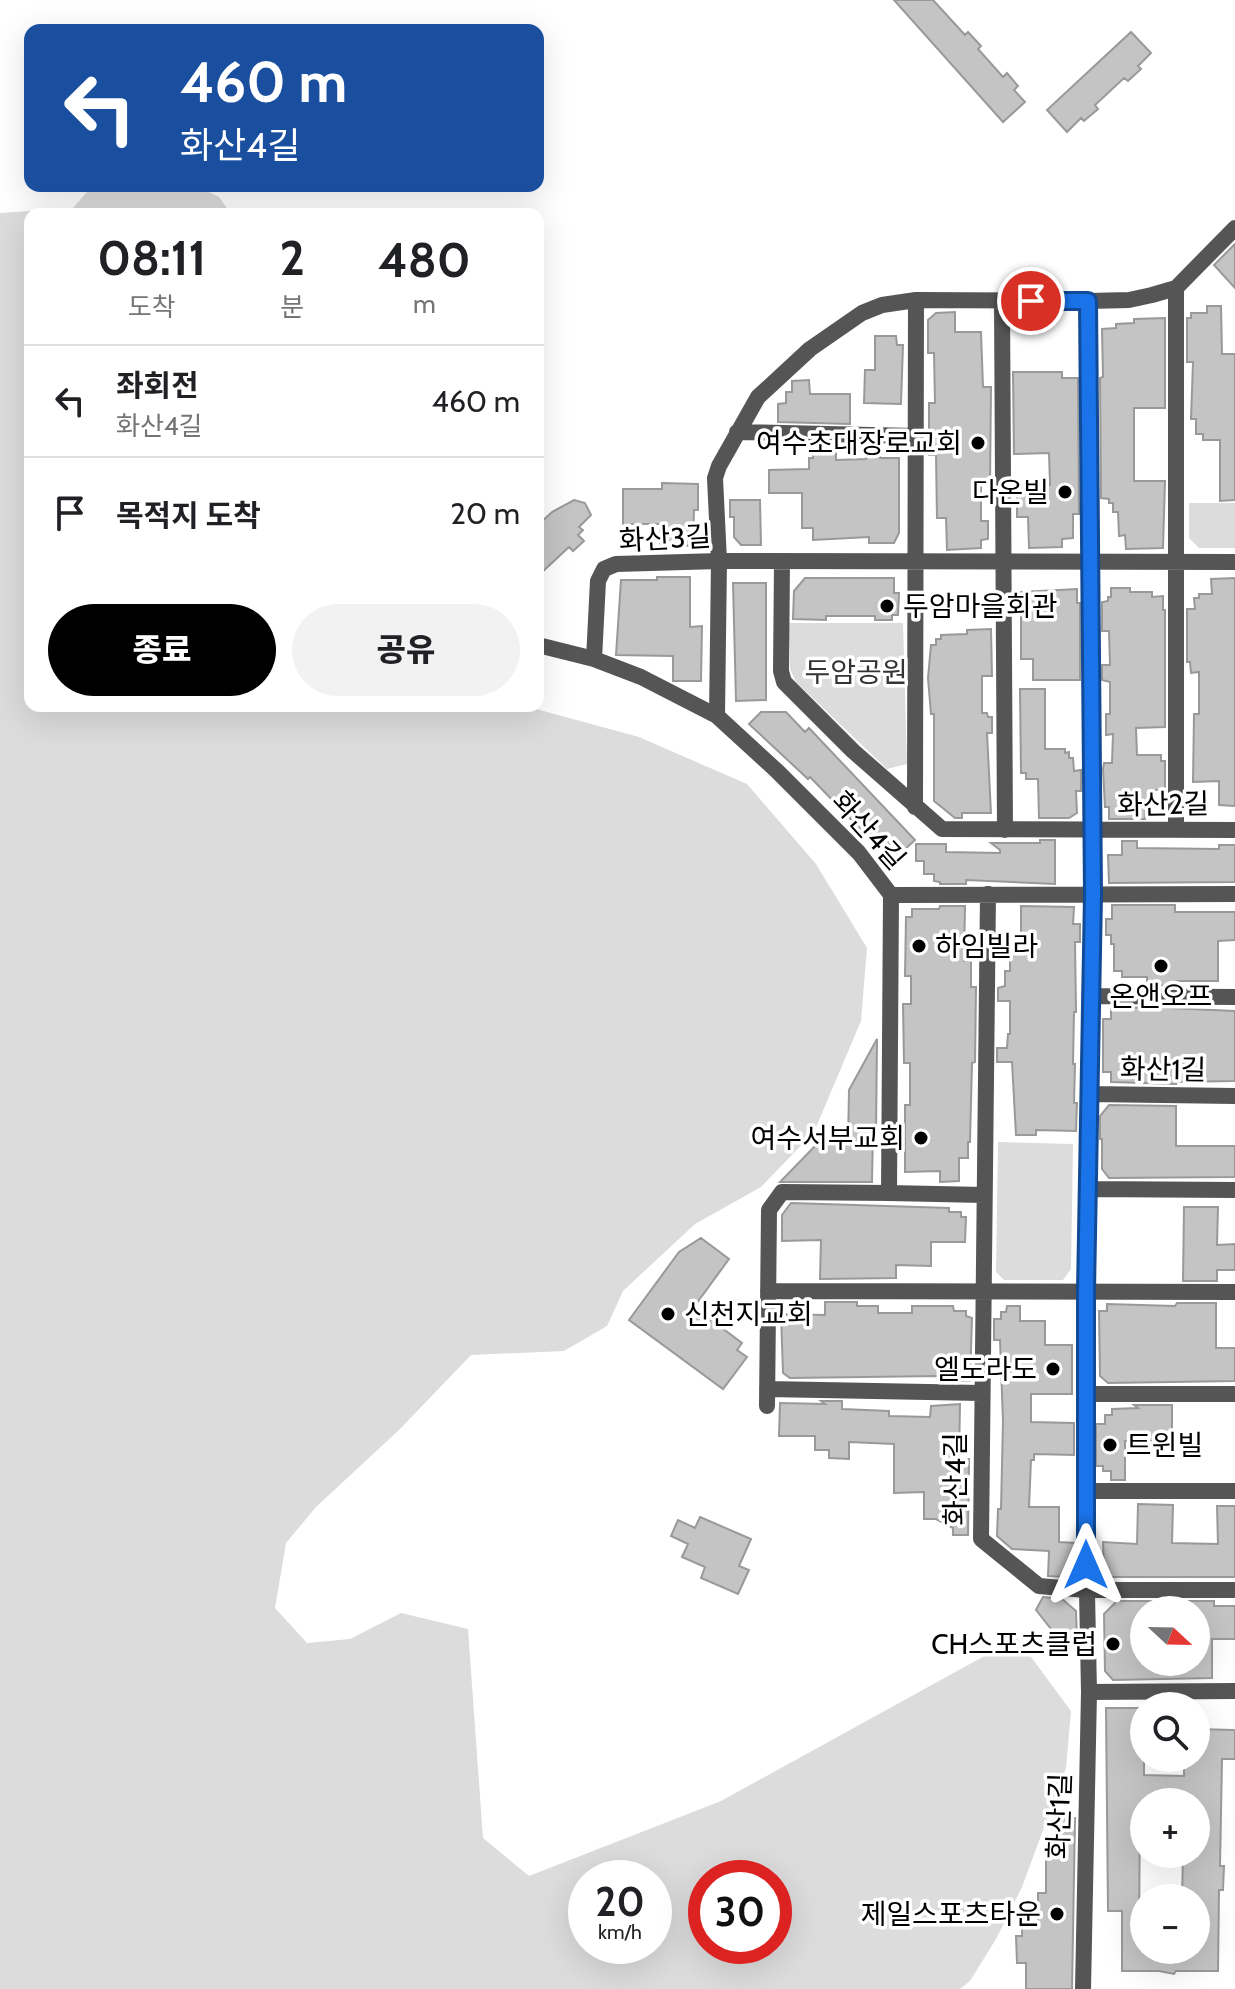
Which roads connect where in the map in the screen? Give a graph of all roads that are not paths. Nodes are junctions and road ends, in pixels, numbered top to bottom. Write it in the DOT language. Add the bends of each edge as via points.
graph roads {
  1 [pos="1235,228"];
  2 [pos="1176,288"];
  3 [pos="916,300"];
  4 [pos="1088,301"];
  5 [pos="1002,302"];
  6 [pos="737,432"];
  7 [pos="915,436"];
  8 [pos="719,561"];
  9 [pos="782,562"];
  10 [pos="915,562"];
  11 [pos="1004,562"];
  12 [pos="1178,562"];
  13 [pos="1235,562"];
  14 [pos="1091,563"];
  15 [pos="544,646"];
  16 [pos="594,659"];
  17 [pos="717,716"];
  18 [pos="915,807"];
  19 [pos="1005,830"];
  20 [pos="1176,830"];
  21 [pos="1235,830"];
  22 [pos="1092,831"];
  23 [pos="988,894"];
  24 [pos="1093,894"];
  25 [pos="1235,894"];
  26 [pos="891,895"];
  27 [pos="1092,996"];
  28 [pos="1235,997"];
  29 [pos="1090,1094"];
  30 [pos="1235,1096"];
  31 [pos="1087,1189"];
  32 [pos="1235,1190"];
  33 [pos="889,1193"];
  34 [pos="984,1195"];
  35 [pos="983,1290"];
  36 [pos="768,1291"];
  37 [pos="1086,1291"];
  38 [pos="1235,1292"];
  39 [pos="981,1393"];
  40 [pos="1087,1394"];
  41 [pos="1235,1394"];
  42 [pos="1085,1491"];
  43 [pos="1235,1491"];
  44 [pos="1086,1590"];
  45 [pos="1235,1590"];
  46 [pos="1235,1691"];
  47 [pos="1089,1692"];
  48 [pos="1083,1989"];
  1 -- 2 [label="street"];
  2 -- 4 [label="street" via="1129,300"];
  2 -- 12 [label="street"];
  3 -- 5 [label="street"];
  3 -- 6 [label="street" via="882,305 844,323 758,397"];
  3 -- 7 [label="street"];
  4 -- 5 [label="street"];
  4 -- 14 [label="street, 화산1길"];
  5 -- 11 [label="street"];
  6 -- 7 [label="street"];
  6 -- 8 [label="street" via="715,478"];
  7 -- 10 [label="street"];
  8 -- 9 [label="street, 화산3길"];
  8 -- 16 [label="street, 화산3길" via="616,564 604,569 598,581"];
  8 -- 17 [label="street"];
  9 -- 10 [label="street, 화산3길"];
  9 -- 18 [label="street" via="784,682"];
  10 -- 11 [label="street, 화산3길"];
  10 -- 18 [label="street"];
  11 -- 14 [label="street, 화산3길"];
  11 -- 19 [label="street"];
  12 -- 13 [label="street, 화산3길"];
  12 -- 14 [label="street, 화산3길"];
  12 -- 20 [label="street"];
  14 -- 22 [label="street, 화산1길"];
  15 -- 16 [label="street"];
  16 -- 17 [label="street, 화산4길"];
  17 -- 26 [label="street, 화산4길" via="859,853"];
  18 -- 19 [label="street" via="942,829"];
  19 -- 22 [label="street"];
  20 -- 21 [label="street, 화산2길"];
  20 -- 22 [label="street, 화산2길"];
  22 -- 24 [label="street, 화산1길"];
  23 -- 24 [label="street"];
  23 -- 26 [label="street"];
  23 -- 34 [label="street, 화산4길"];
  24 -- 25 [label="street"];
  24 -- 27 [label="street, 화산1길"];
  26 -- 33 [label="street, 화산4길"];
  27 -- 28 [label="street"];
  27 -- 29 [label="street, 화산1길"];
  29 -- 30 [label="street, 화산1길"];
  29 -- 31 [label="street, 화산1길"];
  31 -- 32 [label="street"];
  31 -- 37 [label="street, 화산1길"];
  33 -- 34 [label="street"];
  33 -- 36 [label="street, 화산4길" via="782,1192 769,1210"];
  34 -- 35 [label="street, 화산4길"];
  35 -- 36 [label="street"];
  35 -- 37 [label="street"];
  35 -- 39 [label="street, 화산4길"];
  36 -- 39 [label="street, 화산4길" via="767,1398"];
  37 -- 38 [label="street"];
  37 -- 40 [label="street, 화산1길"];
  39 -- 44 [label="street, 화산4길" via="981,1539 1039,1586"];
  40 -- 41 [label="street"];
  40 -- 42 [label="street, 화산1길"];
  42 -- 43 [label="street"];
  42 -- 44 [label="street, 화산1길"];
  44 -- 45 [label="street"];
  44 -- 47 [label="street, 화산1길"];
  46 -- 47 [label="street"];
  47 -- 48 [label="street, 화산1길"];
}
